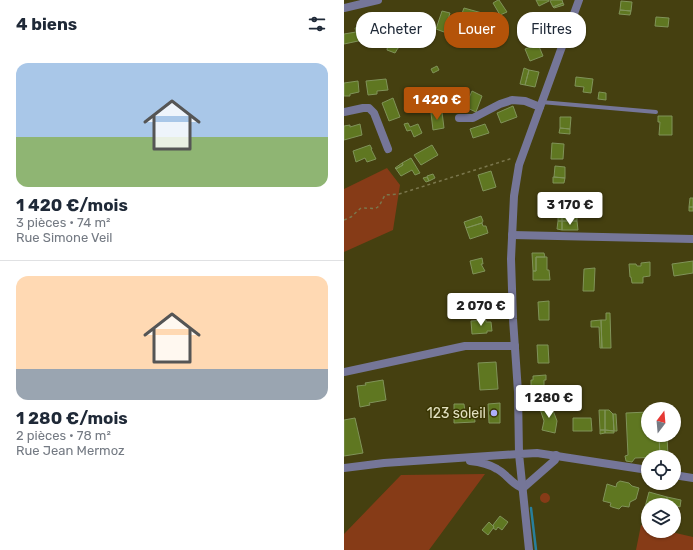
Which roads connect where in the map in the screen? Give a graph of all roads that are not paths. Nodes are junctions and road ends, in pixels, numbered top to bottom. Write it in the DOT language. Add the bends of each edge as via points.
graph roads {
  1 [pos="378,0"];
  2 [pos="579,0"];
  3 [pos="344,8"];
  4 [pos="541,104"];
  5 [pos="344,112"];
  6 [pos="656,112"];
  7 [pos="459,118"];
  8 [pos="388,149"];
  9 [pos="512,235"];
  10 [pos="693,239"];
  11 [pos="515,346"];
  12 [pos="344,372"];
  13 [pos="519,454"];
  14 [pos="556,455"];
  15 [pos="457,459"];
  16 [pos="344,468"];
  17 [pos="641,469"];
  18 [pos="681,476"];
  19 [pos="693,478"];
  20 [pos="523,488"];
  21 [pos="529,550"];
  1 -- 3 [label="street"];
  2 -- 4 [label="street"];
  4 -- 6 [label="lane"];
  4 -- 7 [label="street" via="512,100 473,118"];
  4 -- 9 [label="street" via="519,165"];
  5 -- 8 [label="street" via="369,108 374,113"];
  9 -- 10 [label="street"];
  9 -- 11 [label="street"];
  11 -- 12 [label="street" via="465,346"];
  11 -- 13 [label="street"];
  13 -- 14 [label="street"];
  13 -- 15 [label="street"];
  13 -- 20 [label="street"];
  14 -- 17 [label="street"];
  14 -- 20 [label="street" via="555,460"];
  15 -- 16 [label="street"];
  15 -- 20 [label="street" via="483,463 498,470"];
  18 -- 19 [label="street"];
  20 -- 21 [label="street"];
}
